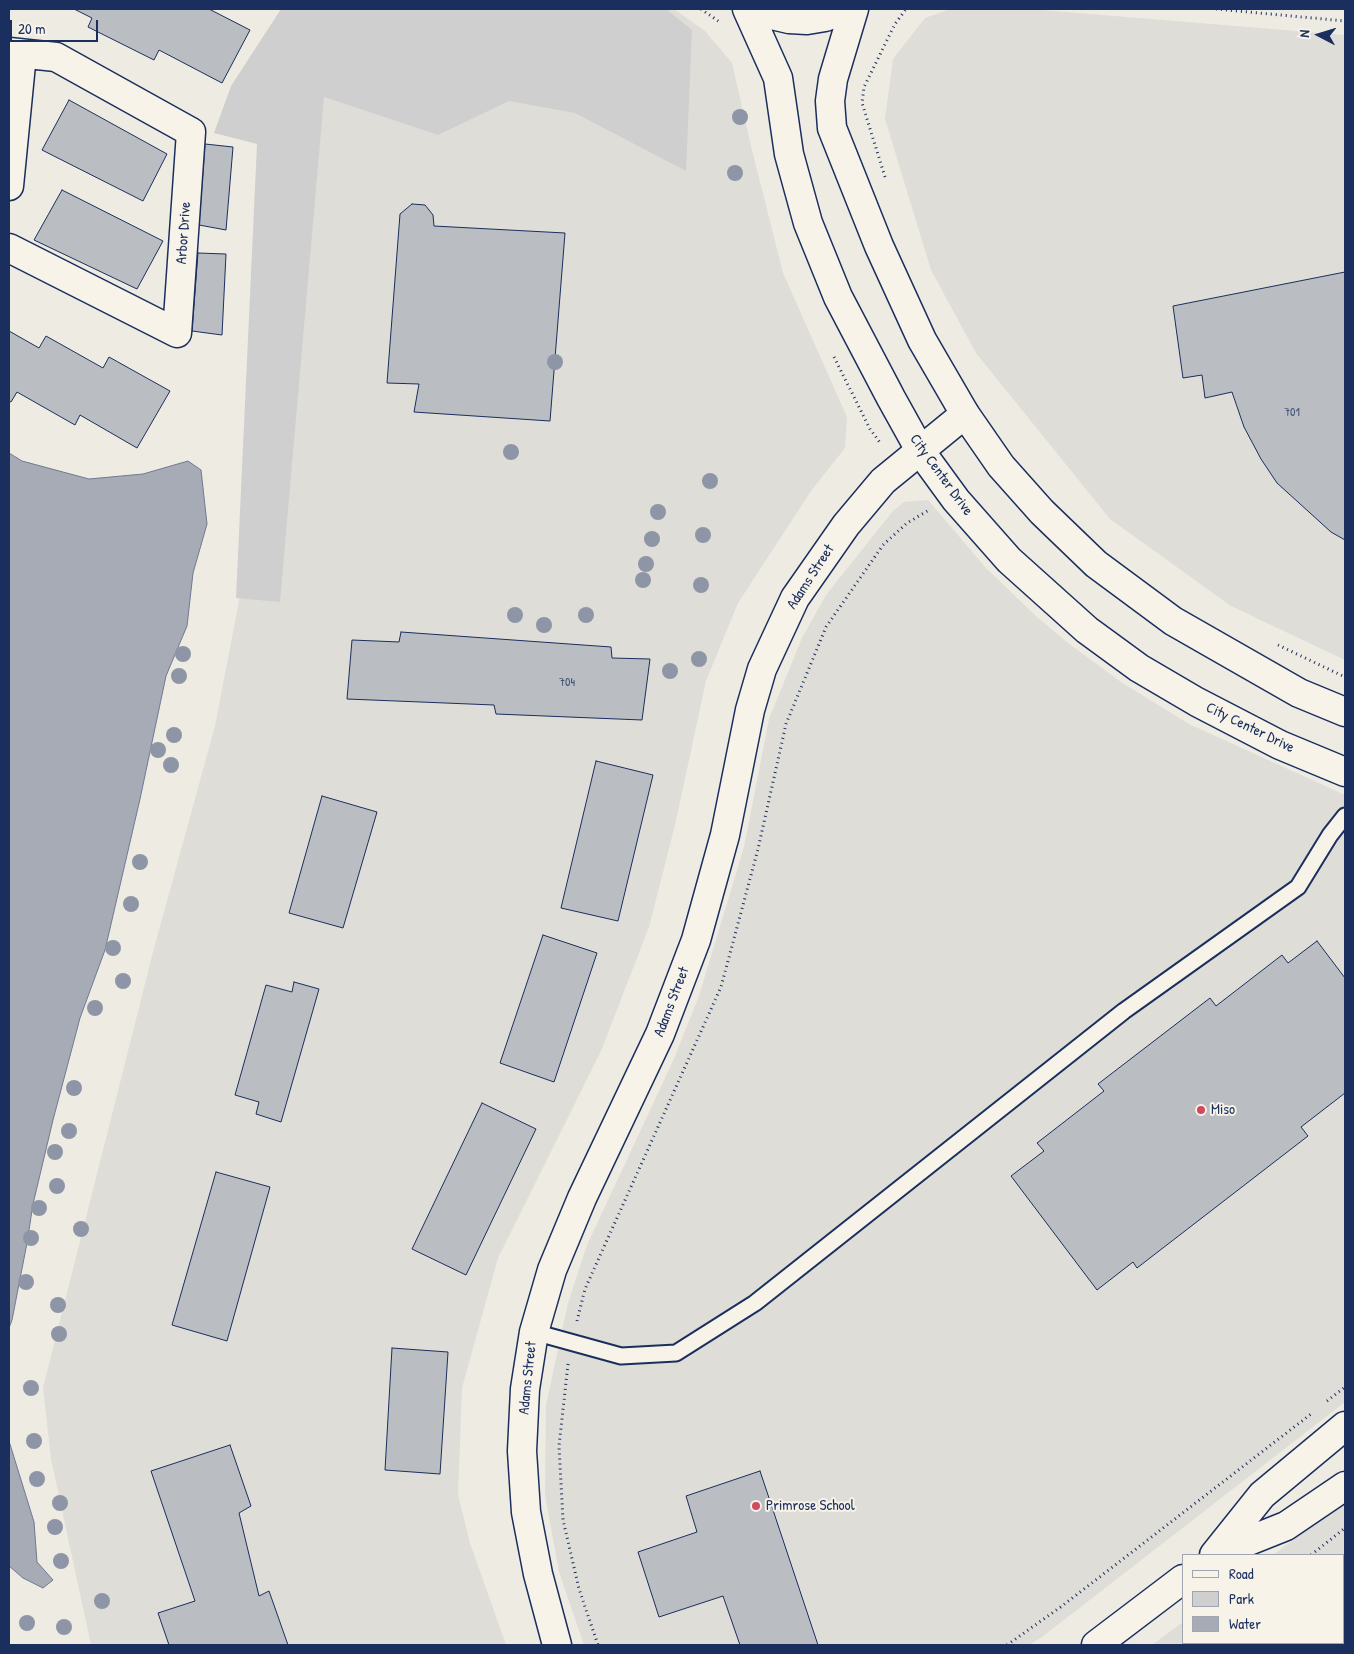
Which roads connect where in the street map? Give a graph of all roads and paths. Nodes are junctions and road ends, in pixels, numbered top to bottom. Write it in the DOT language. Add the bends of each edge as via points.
graph roads {
  1 [pos="747,9"];
  2 [pos="758,9"];
  3 [pos="844,9"];
  4 [pos="854,9"];
  5 [pos="906,9"];
  6 [pos="1216,9"];
  7 [pos="1345,21"];
  8 [pos="15,53"];
  9 [pos="886,180"];
  10 [pos="9,186"];
  11 [pos="9,248"];
  12 [pos="965,414"];
  13 [pos="921,452"];
  14 [pos="930,510"];
  15 [pos="1270,642"];
  16 [pos="1345,677"];
  17 [pos="1345,712"];
  18 [pos="1345,772"];
  19 [pos="1345,816"];
  20 [pos="534,1332"];
  21 [pos="572,1342"];
  22 [pos="1345,1387"];
  23 [pos="1325,1403"];
  24 [pos="1312,1413"];
  25 [pos="1345,1426"];
  26 [pos="1345,1486"];
  27 [pos="1345,1528"];
  28 [pos="1216,1554"];
  29 [pos="1217,1554"];
  30 [pos="1312,1554"];
  31 [pos="1182,1580"];
  32 [pos="557,1645"];
  33 [pos="598,1645"];
  34 [pos="1006,1645"];
  35 [pos="1096,1645"];
  1 -- 13 [label="street, City Center Drive" via="778,78 789,154 808,223 838,297"];
  2 -- 3 [label="street" via="772,15 807,20"];
  4 -- 12 [label="street" via="833,79 830,100 832,128 878,246 918,332"];
  5 -- 9 [label="path" via="895,24 864,87 862,103"];
  6 -- 7 [label="path"];
  8 -- 10 [label="street, Arbor Drive"];
  8 -- 11 [label="street, Arbor Drive" via="56,57 191,132 177,333"];
  12 -- 13 [label="street, Adams Street"];
  12 -- 17 [label="street" via="1001,466 1042,512 1096,564 1173,621 1299,693"];
  13 -- 18 [label="street, City Center Drive" via="956,500 1009,560 1087,630 1139,668 1196,702 1280,745"];
  13 -- 20 [label="street, Adams Street" via="883,481 846,525 795,598 762,669 750,710 725,835 696,940 660,1034 582,1198 552,1270"];
  14 -- 21 [label="path" via="907,522 883,546 826,627 786,724 758,849 721,987 585,1289"];
  15 -- 16 [label="path"];
  19 -- 21 [label="lane" via="1298,888 1124,1011 755,1304 676,1353 620,1356"];
  20 -- 21 [label="lane"];
  20 -- 32 [label="street, Adams Street" via="525,1389 522,1451 526,1512"];
  21 -- 33 [label="path" via="566,1369 559,1446 563,1520 579,1589"];
  22 -- 23 [label="path"];
  24 -- 34 [label="path" via="1062,1606"];
  25 -- 28 [label="street" via="1262,1495"];
  26 -- 29 [label="street" via="1286,1526"];
  27 -- 30 [label="path"];
  31 -- 35 [label="street"];
}
